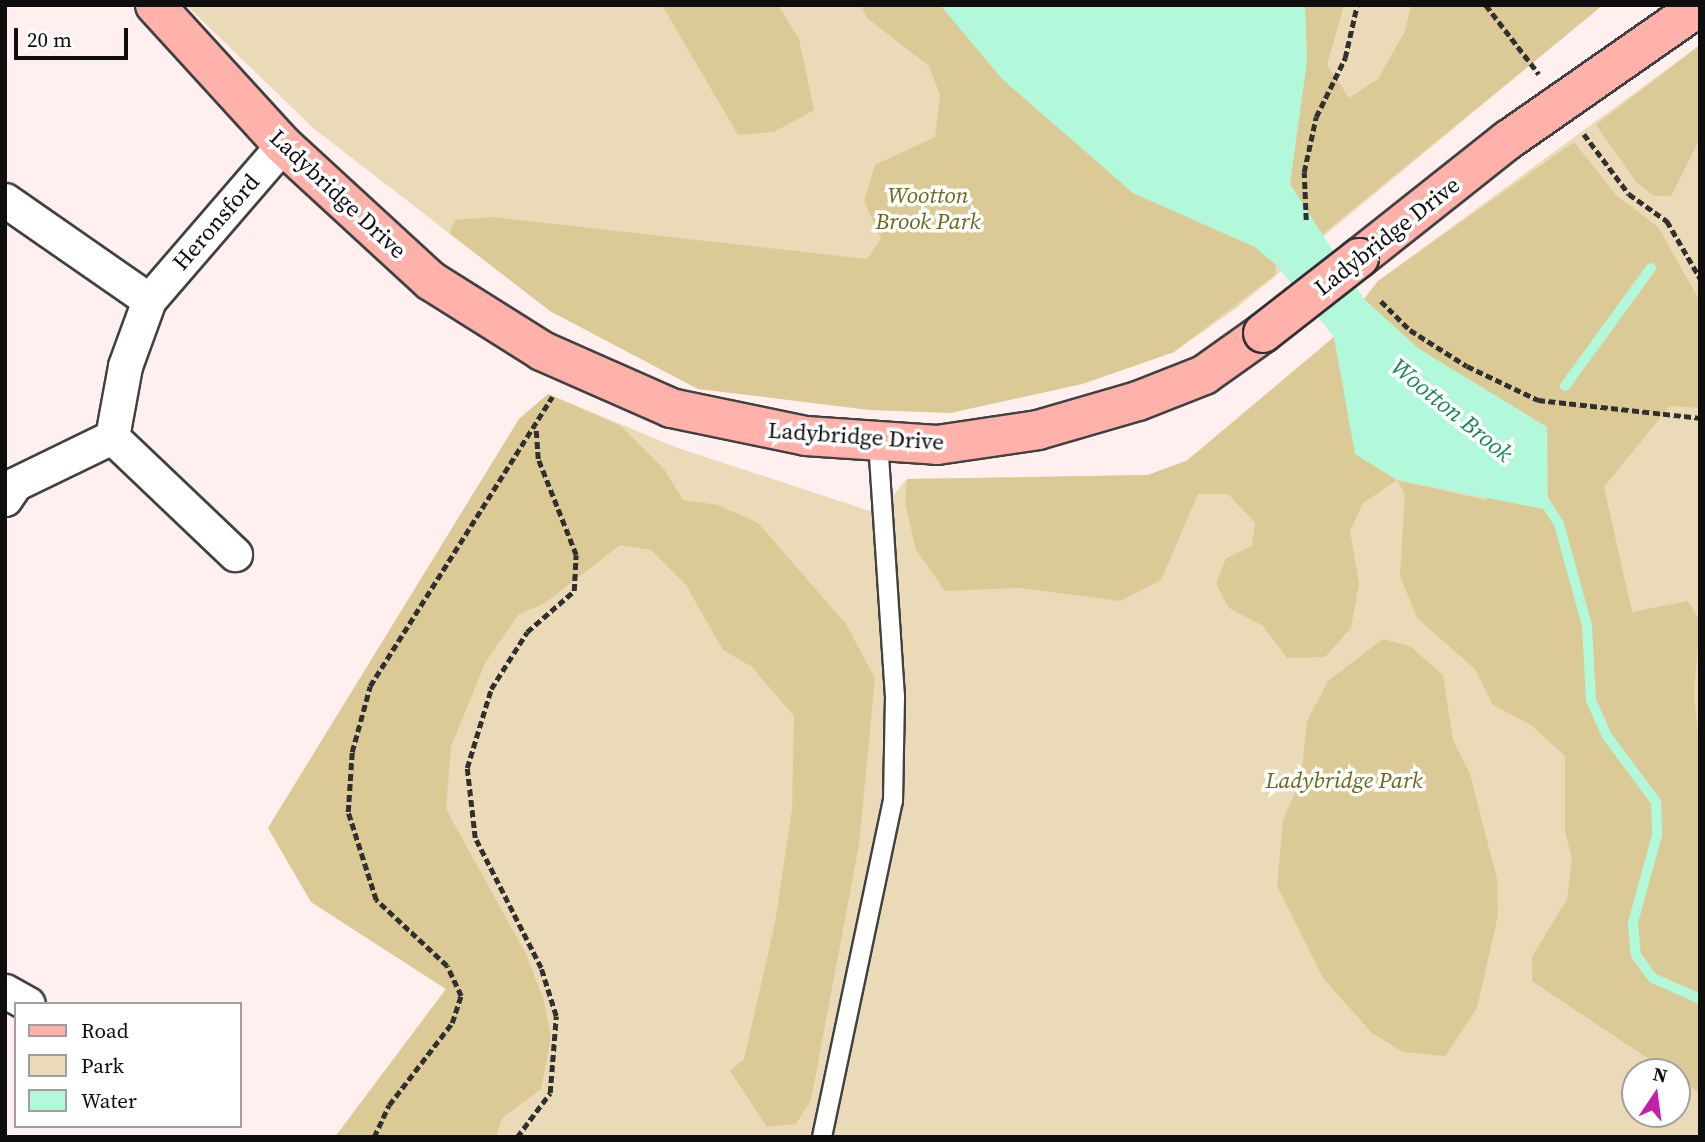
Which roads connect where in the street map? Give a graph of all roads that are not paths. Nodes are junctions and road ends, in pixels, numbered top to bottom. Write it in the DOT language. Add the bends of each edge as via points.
graph roads {
  1 [pos="155,5"];
  2 [pos="1700,6"];
  3 [pos="283,145"];
  4 [pos="5,200"];
  5 [pos="149,300"];
  6 [pos="112,437"];
  7 [pos="878,441"];
  8 [pos="5,499"];
  9 [pos="235,554"];
  10 [pos="5,991"];
  11 [pos="24,1002"];
  12 [pos="822,1137"];
  1 -- 3 [label="street, Ladybridge Drive"];
  2 -- 7 [label="street, Ladybridge Drive, bridge" via="1560,102 1204,375 1038,430 937,445"];
  3 -- 5 [label="street, Heronsford"];
  3 -- 7 [label="street, Ladybridge Drive" via="431,281 562,359 671,408 729,425"];
  4 -- 5 [label="street"];
  5 -- 6 [label="street, Heronsford" via="125,366"];
  6 -- 8 [label="street" via="15,484"];
  6 -- 9 [label="street"];
  7 -- 12 [label="lane" via="895,697 893,802"];
  10 -- 11 [label="street"];
}
